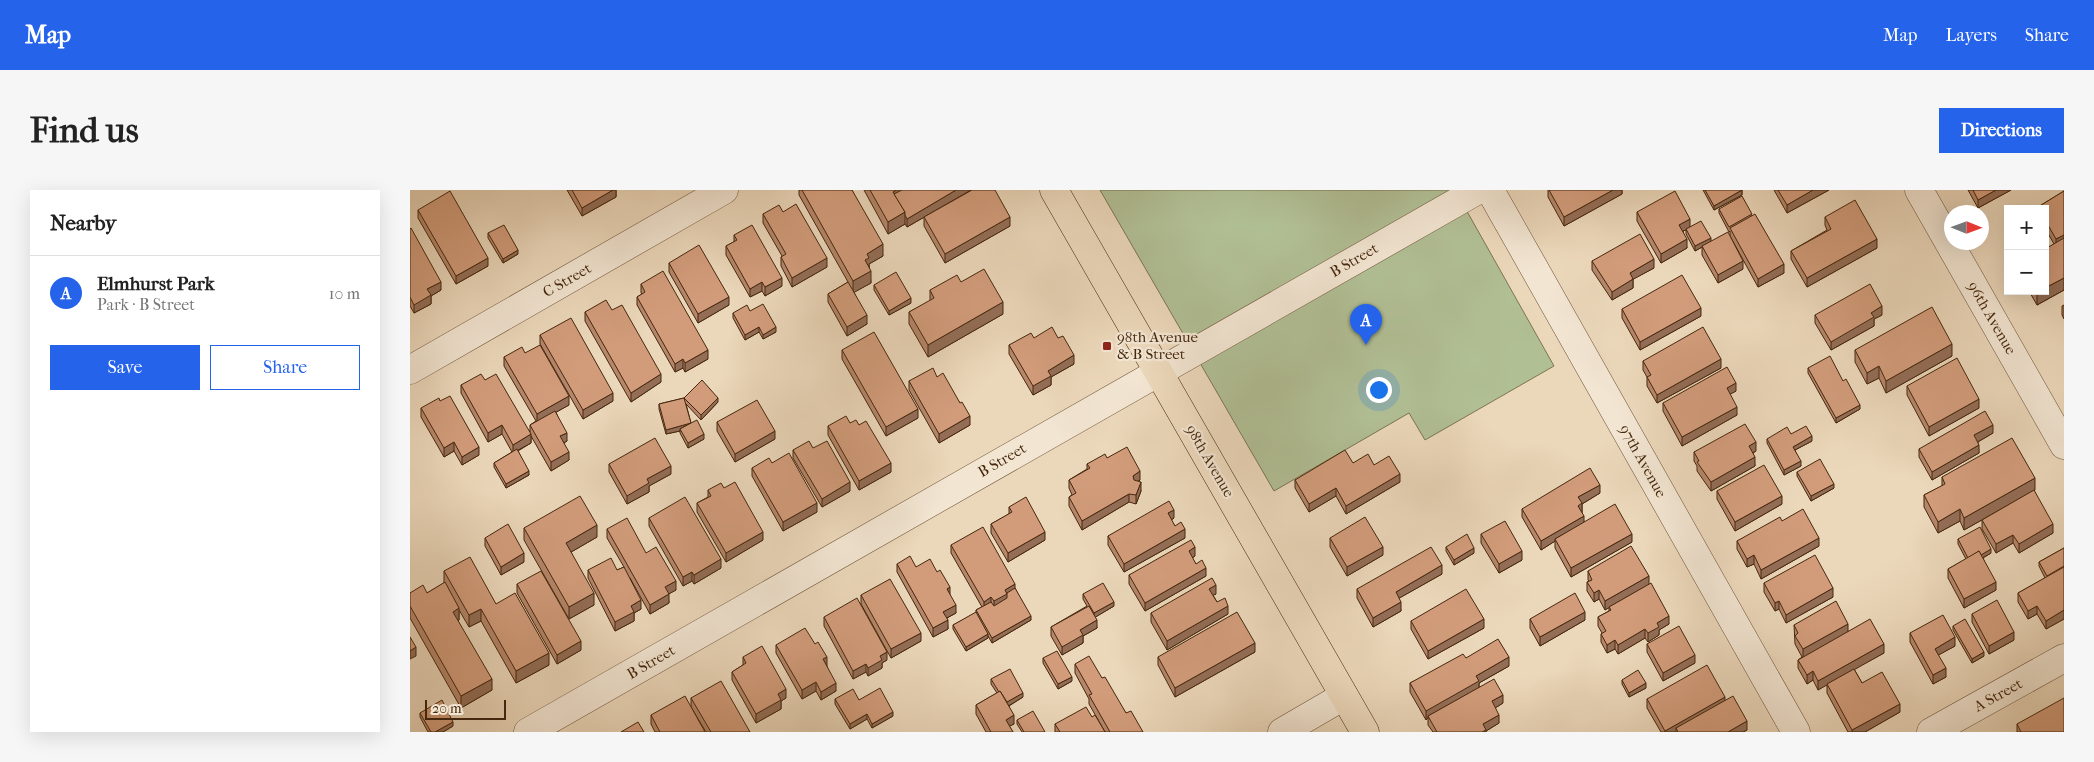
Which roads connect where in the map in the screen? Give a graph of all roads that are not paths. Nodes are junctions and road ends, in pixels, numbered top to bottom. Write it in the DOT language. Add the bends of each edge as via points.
graph roads {
  1 [pos="724,190"];
  2 [pos="1054,190"];
  3 [pos="1478,190"];
  4 [pos="1490,190"];
  5 [pos="1919,190"];
  6 [pos="410,370"];
  7 [pos="1158,371"];
  8 [pos="2064,445"];
  9 [pos="2064,658"];
  10 [pos="1344,696"];
  11 [pos="528,732"];
  12 [pos="1282,732"];
  13 [pos="1365,732"];
  14 [pos="1796,732"];
  15 [pos="1932,732"];
  1 -- 6 [label="street, C Street"];
  2 -- 7 [label="main road, 98th Avenue"];
  3 -- 7 [label="street, B Street"];
  4 -- 14 [label="street, 97th Avenue"];
  5 -- 8 [label="street, 96th Avenue"];
  7 -- 10 [label="main road, 98th Avenue"];
  7 -- 11 [label="street, B Street"];
  9 -- 15 [label="street, A Street"];
  10 -- 12 [label="street"];
  10 -- 13 [label="main road, 98th Avenue"];
}
